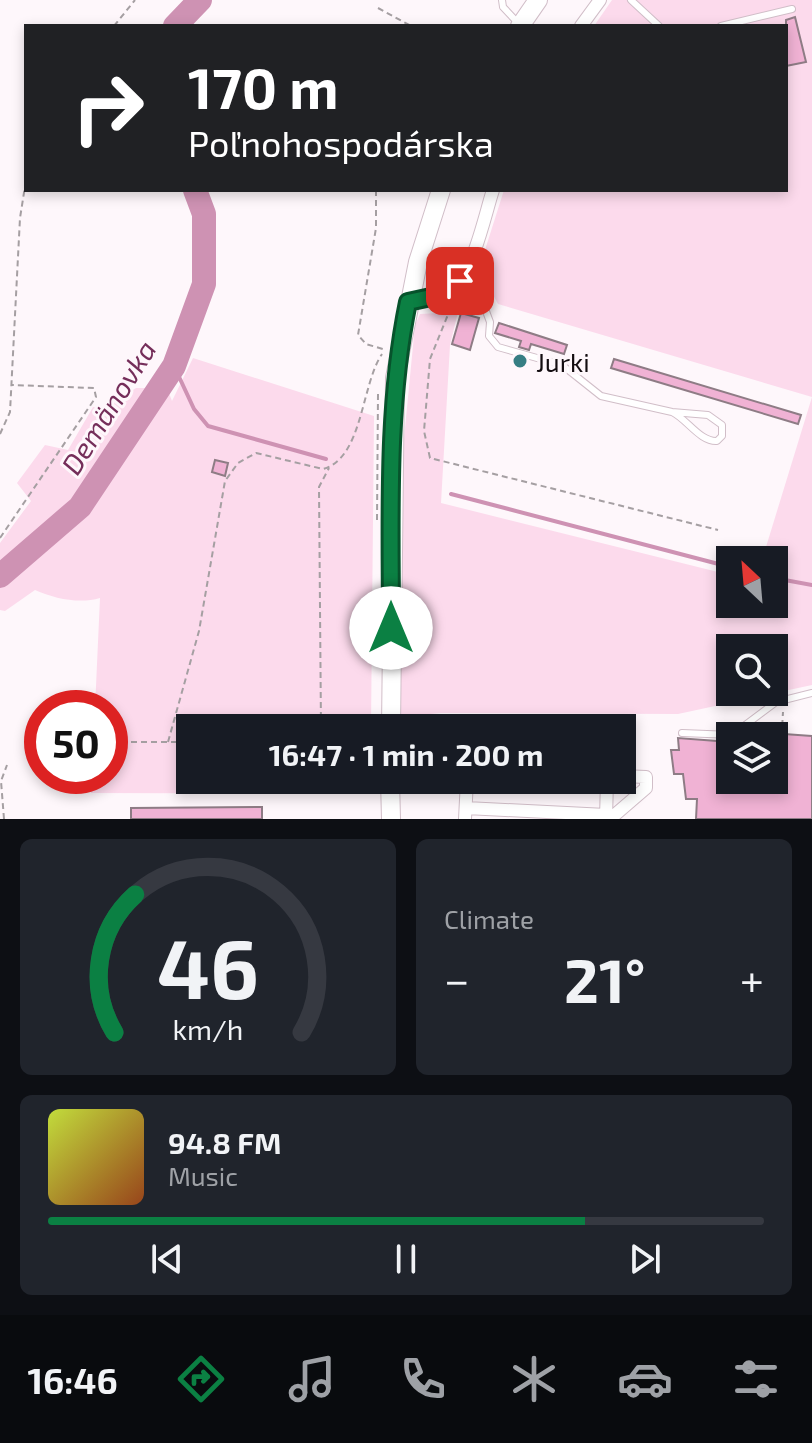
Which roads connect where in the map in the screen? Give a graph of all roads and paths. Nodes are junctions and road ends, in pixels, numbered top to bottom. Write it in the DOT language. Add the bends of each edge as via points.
graph roads {
  1 [pos="135,0"];
  2 [pos="502,0"];
  3 [pos="538,0"];
  4 [pos="600,0"];
  5 [pos="631,0"];
  6 [pos="378,8"];
  7 [pos="792,9"];
  8 [pos="116,24"];
  9 [pos="407,24"];
  10 [pos="518,24"];
  11 [pos="521,24"];
  12 [pos="582,24"];
  13 [pos="657,24"];
  14 [pos="729,24"];
  15 [pos="24,192"];
  16 [pos="376,192"];
  17 [pos="440,192"];
  18 [pos="492,192"];
  19 [pos="452,294"];
  20 [pos="408,302"];
  21 [pos="392,352"];
  22 [pos="12,385"];
  23 [pos="672,412"];
  24 [pos="0,434"];
  25 [pos="330,468"];
  26 [pos="718,530"];
  27 [pos="0,538"];
  28 [pos="812,693"];
  29 [pos="788,698"];
  30 [pos="774,706"];
  31 [pos="321,714"];
  32 [pos="391,714"];
  33 [pos="682,733"];
  34 [pos="128,742"];
  35 [pos="168,742"];
  36 [pos="176,742"];
  37 [pos="7,765"];
  38 [pos="636,777"];
  39 [pos="390,794"];
  40 [pos="607,794"];
  41 [pos="465,813"];
  42 [pos="607,818"];
  43 [pos="4,819"];
  44 [pos="391,819"];
  1 -- 8 [label="path"];
  2 -- 10 [label="lane"];
  3 -- 11 [label="main road"];
  4 -- 12 [label="street"];
  5 -- 13 [label="lane"];
  6 -- 9 [label="path"];
  7 -- 14 [label="lane"];
  15 -- 22 [label="path"];
  16 -- 21 [label="path" via="376,228 358,335 366,344"];
  17 -- 20 [label="main road"];
  18 -- 19 [label="street" via="470,261"];
  19 -- 20 [label="street"];
  19 -- 23 [label="lane" via="484,306 489,336 498,347 562,365 609,399"];
  19 -- 26 [label="path" via="430,359 424,431 430,458"];
  20 -- 21 [label="main road"];
  21 -- 25 [label="path" via="373,367 352,443"];
  21 -- 32 [label="main road"];
  22 -- 24 [label="path" via="10,412"];
  22 -- 27 [label="path" via="94,388 96,397"];
  23 -- 23 [label="lane" via="708,415 722,425 722,436 706,439"];
  25 -- 31 [label="path" via="319,487"];
  25 -- 35 [label="path" via="256,453 238,463 225,481 201,619"];
  28 -- 29 [label="lane"];
  30 -- 33 [label="lane" via="732,735"];
  34 -- 35 [label="path"];
  35 -- 36 [label="path"];
  37 -- 43 [label="path" via="1,781"];
  38 -- 42 [label="street" via="646,777 646,788"];
  39 -- 44 [label="main road"];
  40 -- 42 [label="street"];
  41 -- 42 [label="street"];
}
